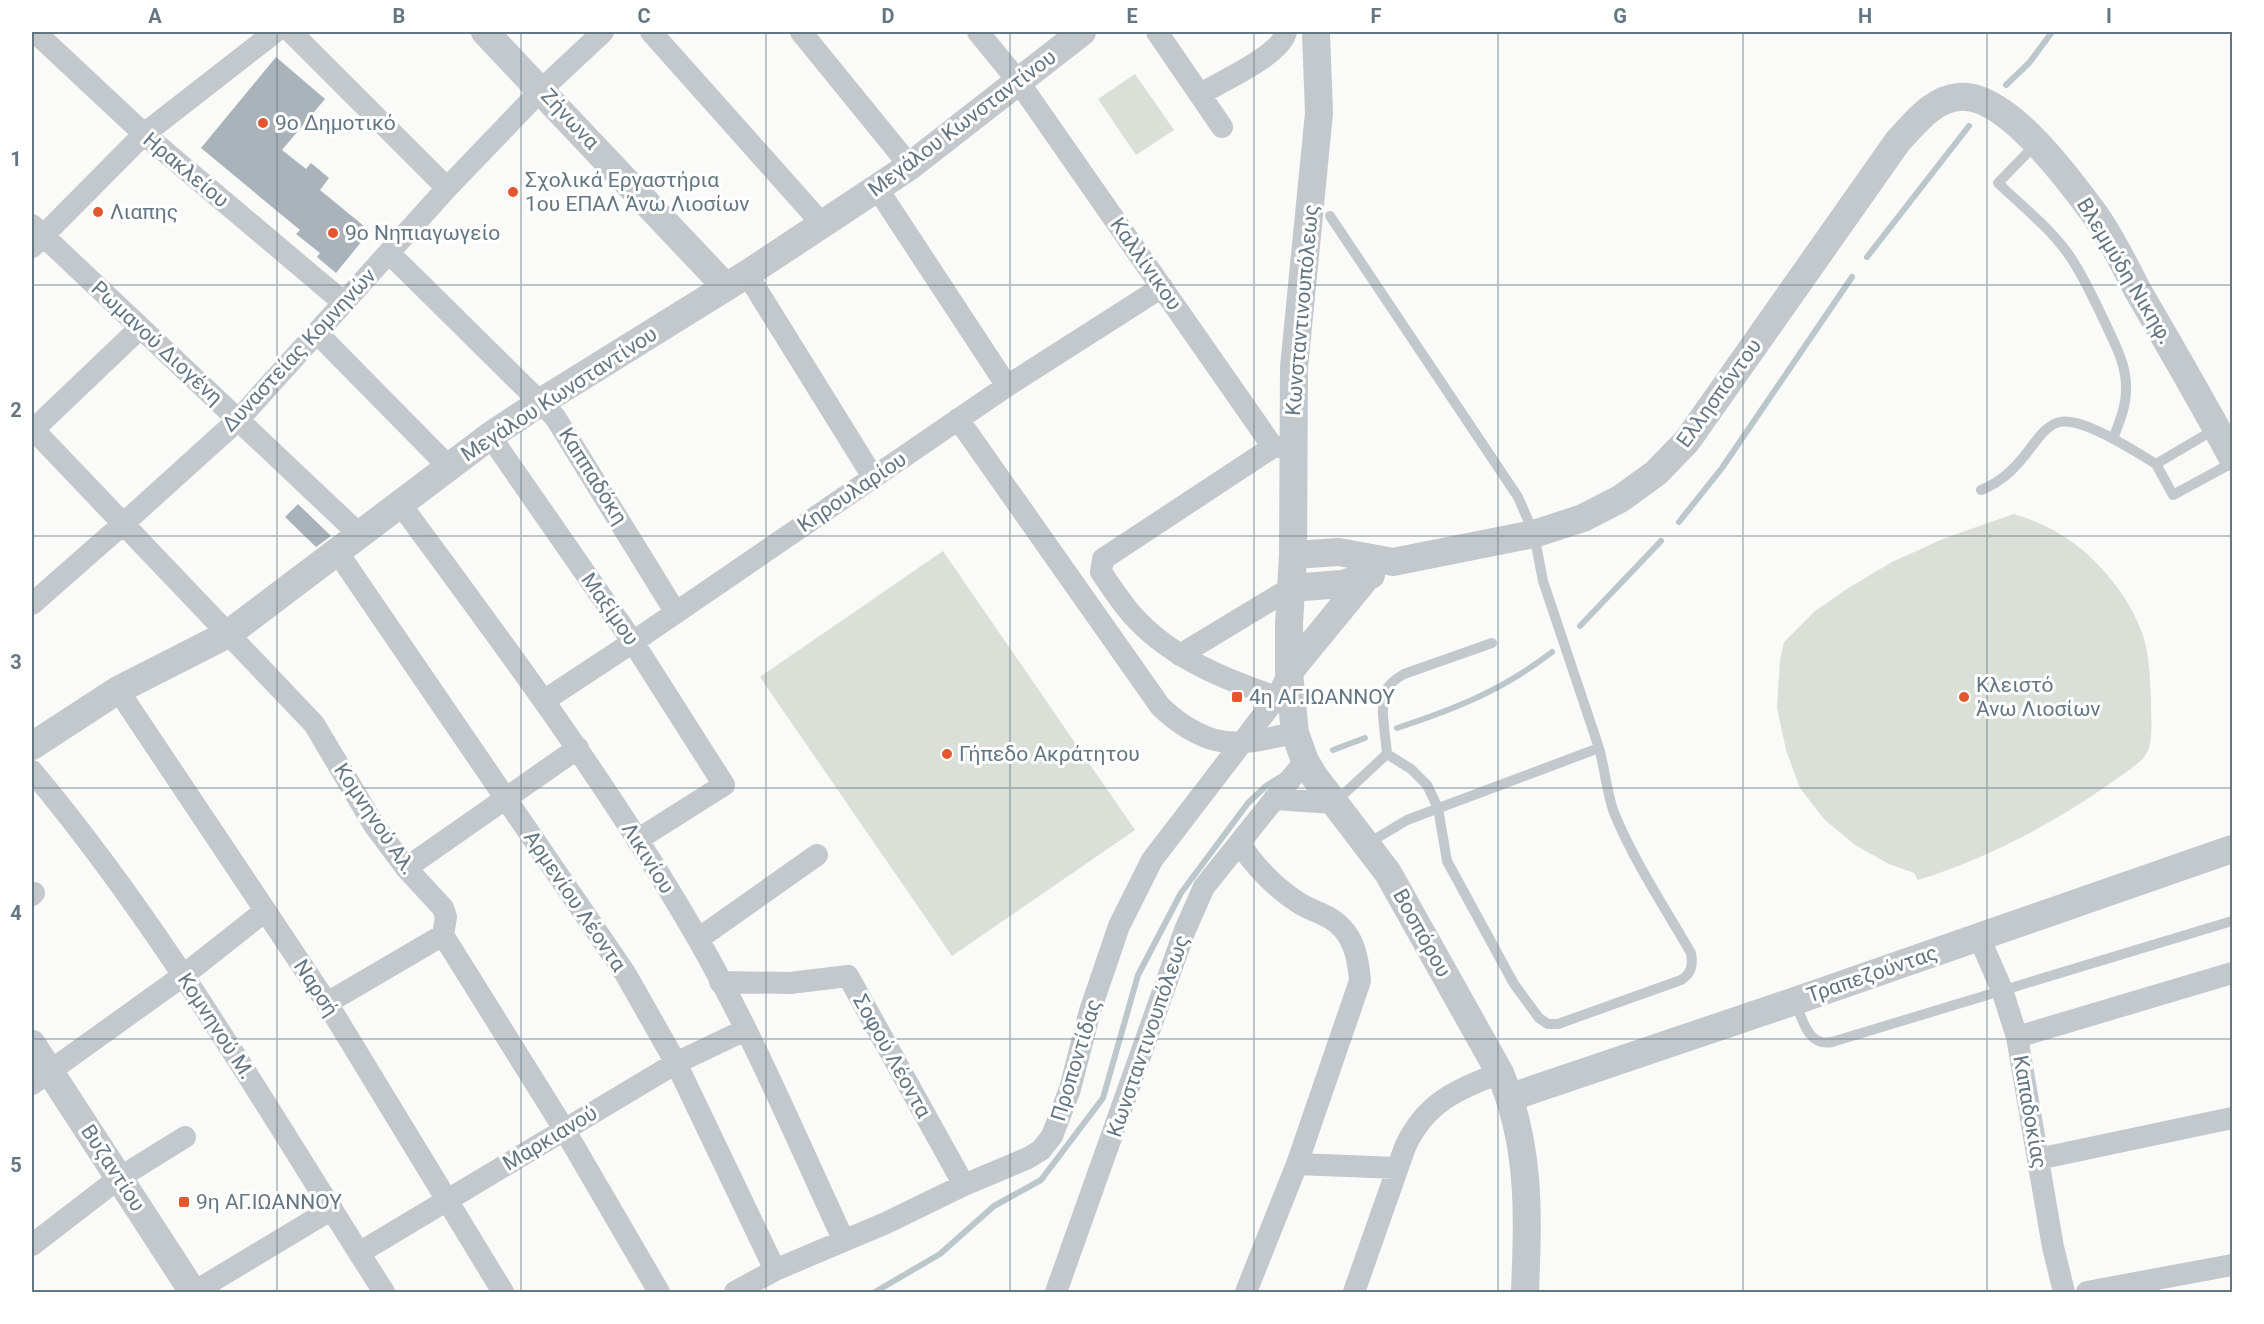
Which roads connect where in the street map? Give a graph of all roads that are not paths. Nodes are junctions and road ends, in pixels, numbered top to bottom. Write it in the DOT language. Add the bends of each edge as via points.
graph roads {
  1 [pos="275,32"];
  2 [pos="291,32"];
  3 [pos="485,32"];
  4 [pos="603,32"];
  5 [pos="801,32"];
  6 [pos="978,32"];
  7 [pos="1082,32"];
  8 [pos="1157,32"];
  9 [pos="1286,32"];
  10 [pos="1316,32"];
  11 [pos="664,35"];
  12 [pos="41,39"];
  13 [pos="1018,81"];
  14 [pos="542,89"];
  15 [pos="1200,94"];
  16 [pos="1958,97"];
  17 [pos="1222,127"];
  18 [pos="144,134"];
  19 [pos="2037,143"];
  20 [pos="910,166"];
  21 [pos="447,188"];
  22 [pos="877,188"];
  23 [pos="1330,216"];
  24 [pos="824,225"];
  25 [pos="35,236"];
  26 [pos="389,253"];
  27 [pos="736,281"];
  28 [pos="1162,287"];
  29 [pos="343,302"];
  30 [pos="140,328"];
  31 [pos="318,333"];
  32 [pos="1007,386"];
  33 [pos="541,402"];
  34 [pos="958,419"];
  35 [pos="238,420"];
  36 [pos="32,430"];
  37 [pos="490,436"];
  38 [pos="2113,439"];
  39 [pos="2228,446"];
  40 [pos="1282,447"];
  41 [pos="2156,464"];
  42 [pos="449,467"];
  43 [pos="873,477"];
  44 [pos="1981,490"];
  45 [pos="401,505"];
  46 [pos="123,524"];
  47 [pos="1534,534"];
  48 [pos="361,536"];
  49 [pos="338,553"];
  50 [pos="1293,555"];
  51 [pos="1393,561"];
  52 [pos="1366,578"];
  53 [pos="1291,588"];
  54 [pos="32,604"];
  55 [pos="676,613"];
  56 [pos="228,634"];
  57 [pos="633,642"];
  58 [pos="1492,643"];
  59 [pos="1180,655"];
  60 [pos="1289,672"];
  61 [pos="118,690"];
  62 [pos="1276,697"];
  63 [pos="545,700"];
  64 [pos="1295,733"];
  65 [pos="1243,741"];
  66 [pos="32,746"];
  67 [pos="578,748"];
  68 [pos="1599,748"];
  69 [pos="1387,754"];
  70 [pos="1305,761"];
  71 [pos="32,771"];
  72 [pos="505,798"];
  73 [pos="1274,799"];
  74 [pos="1334,803"];
  75 [pos="1438,808"];
  76 [pos="637,840"];
  77 [pos="1240,844"];
  78 [pos="1367,844"];
  79 [pos="2232,849"];
  80 [pos="817,855"];
  81 [pos="406,868"];
  82 [pos="265,912"];
  83 [pos="2232,921"];
  84 [pos="443,934"];
  85 [pos="1979,937"];
  86 [pos="698,939"];
  87 [pos="2232,973"];
  88 [pos="184,975"];
  89 [pos="720,982"];
  90 [pos="2002,990"];
  91 [pos="1795,1001"];
  92 [pos="327,1004"];
  93 [pos="745,1030"];
  94 [pos="2017,1037"];
  95 [pos="32,1044"];
  96 [pos="675,1063"];
  97 [pos="41,1078"];
  98 [pos="1505,1085"];
  99 [pos="2232,1118"];
  100 [pos="564,1129"];
  101 [pos="185,1137"];
  102 [pos="2038,1159"];
  103 [pos="1297,1164"];
  104 [pos="1397,1168"];
  105 [pos="120,1178"];
  106 [pos="964,1185"];
  107 [pos="447,1202"];
  108 [pos="332,1209"];
  109 [pos="844,1240"];
  110 [pos="32,1245"];
  111 [pos="359,1253"];
  112 [pos="2232,1265"];
  113 [pos="775,1270"];
  114 [pos="194,1293"];
  115 [pos="384,1293"];
  116 [pos="503,1293"];
  117 [pos="659,1293"];
  118 [pos="735,1293"];
  119 [pos="1056,1293"];
  120 [pos="1246,1293"];
  121 [pos="1354,1293"];
  122 [pos="1525,1293"];
  123 [pos="2064,1293"];
  124 [pos="2086,1293"];
  1 -- 18 [label="street"];
  2 -- 21 [label="street"];
  3 -- 14 [label="street, Ζήνωνα"];
  4 -- 14 [label="street, Δυναστείας Κομνηνών"];
  5 -- 20 [label="street"];
  6 -- 13 [label="street, Καλλίνικου"];
  7 -- 13 [label="street, Μεγάλου Κωνσταντίνου"];
  8 -- 15 [label="street"];
  9 -- 15 [label="street" via="1283,41 1261,58"];
  10 -- 40 [label="street, Κωνσταντινουπόλεως" via="1319,113 1294,367"];
  11 -- 24 [label="street"];
  12 -- 18 [label="street, Ηρακλείου"];
  13 -- 20 [label="street, Μεγάλου Κωνσταντίνου"];
  13 -- 28 [label="street, Καλλίνικου"];
  14 -- 21 [label="street, Δυναστείας Κομνηνών"];
  14 -- 27 [label="street, Ζήνωνα"];
  15 -- 17 [label="street"];
  16 -- 19 [label="street, Βλεμμύδη Νικηφ." via="1985,101"];
  16 -- 47 [label="street, Ελλησπόντου" via="1937,104 1898,141 1686,441 1656,473 1620,499 1583,518"];
  18 -- 25 [label="street"];
  18 -- 29 [label="street, Ηρακλείου"];
  19 -- 38 [label="lane" via="1998,183 2068,254 2082,274 2119,352 2127,391"];
  19 -- 39 [label="street, Βλεμμύδη Νικηφ." via="2094,213"];
  20 -- 22 [label="street, Μεγάλου Κωνσταντίνου"];
  21 -- 26 [label="street, Δυναστείας Κομνηνών"];
  22 -- 24 [label="street, Μεγάλου Κωνσταντίνου"];
  22 -- 32 [label="street"];
  23 -- 47 [label="lane" via="1518,497"];
  24 -- 27 [label="street, Μεγάλου Κωνσταντίνου"];
  25 -- 30 [label="street, Ρωμανού Διογένη"];
  26 -- 29 [label="street, Δυναστείας Κομνηνών"];
  26 -- 33 [label="street, Καππαδόκη"];
  27 -- 33 [label="street, Μεγάλου Κωνσταντίνου"];
  27 -- 43 [label="street"];
  28 -- 32 [label="street, Κηρουλαρίου"];
  28 -- 40 [label="street, Καλλίνικου"];
  29 -- 31 [label="street, Δυναστείας Κομνηνών"];
  30 -- 35 [label="street, Ρωμανού Διογένη"];
  30 -- 36 [label="street"];
  31 -- 35 [label="street, Δυναστείας Κομνηνών"];
  31 -- 42 [label="street"];
  32 -- 34 [label="street, Κηρουλαρίου"];
  33 -- 37 [label="street, Μεγάλου Κωνσταντίνου"];
  33 -- 55 [label="street, Καππαδόκη" via="561,424"];
  34 -- 43 [label="street, Κηρουλαρίου"];
  34 -- 65 [label="street" via="1160,706 1173,718 1209,737 1221,742"];
  35 -- 46 [label="street, Δυναστείας Κομνηνών"];
  35 -- 48 [label="street, Ρωμανού Διογένη"];
  36 -- 46 [label="street, Κομνηνού Αλ."];
  37 -- 42 [label="street, Μεγάλου Κωνσταντίνου"];
  37 -- 57 [label="street, Μαξίμου"];
  38 -- 41 [label="lane"];
  38 -- 44 [label="lane" via="2071,422 2054,424 2017,467"];
  39 -- 41 [label="lane"];
  39 -- 41 [label="lane" via="2173,495"];
  40 -- 50 [label="street, Κωνσταντινουπόλεως"];
  40 -- 59 [label="street" via="1103,559 1101,572 1136,619"];
  42 -- 45 [label="street, Μεγάλου Κωνσταντίνου"];
  43 -- 55 [label="street, Κηρουλαρίου"];
  45 -- 48 [label="street, Μεγάλου Κωνσταντίνου"];
  45 -- 63 [label="street, Λικινίου"];
  46 -- 54 [label="street, Δυναστείας Κομνηνών"];
  46 -- 56 [label="street, Κομνηνού Αλ."];
  47 -- 51 [label="street, Ελλησπόντου"];
  47 -- 68 [label="lane" via="1543,581"];
  48 -- 49 [label="street, Μεγάλου Κωνσταντίνου"];
  49 -- 56 [label="street, Μεγάλου Κωνσταντίνου"];
  49 -- 72 [label="street, Αρμενίου Λέοντα"];
  50 -- 51 [label="street, Ελλησπόντου" via="1339,552"];
  50 -- 53 [label="street, Κωνσταντινουπόλεως"];
  51 -- 52 [label="street, Ελλησπόντου"];
  52 -- 53 [label="street, Ελλησπόντου"];
  52 -- 60 [label="street"];
  53 -- 59 [label="street"];
  53 -- 60 [label="street, Βοσπόρου"];
  55 -- 57 [label="street, Κηρουλαρίου"];
  56 -- 61 [label="street, Μεγάλου Κωνσταντίνου"];
  56 -- 81 [label="street, Κομνηνού Αλ." via="314,724 374,825"];
  57 -- 63 [label="street, Κηρουλαρίου"];
  57 -- 76 [label="street, Μαξίμου" via="724,785"];
  58 -- 69 [label="lane" via="1394,681 1384,698"];
  59 -- 62 [label="street"];
  60 -- 62 [label="street, Προποντίδας"];
  60 -- 64 [label="street, Βοσπόρου"];
  61 -- 66 [label="street, Μεγάλου Κωνσταντίνου"];
  61 -- 82 [label="street, Ναρσή"];
  62 -- 65 [label="street, Προποντίδας"];
  63 -- 67 [label="street, Λικινίου"];
  64 -- 65 [label="street"];
  64 -- 70 [label="street, Βοσπόρου"];
  65 -- 106 [label="street, Προποντίδας" via="1152,860 1119,926 1052,1136 1028,1158"];
  67 -- 72 [label="street"];
  67 -- 76 [label="street, Λικινίου"];
  68 -- 75 [label="lane"];
  68 -- 75 [label="lane" via="1615,815 1691,953 1692,966 1681,980 1558,1024 1543,1022 1514,984 1447,861"];
  69 -- 74 [label="lane"];
  69 -- 75 [label="lane" via="1427,784"];
  70 -- 73 [label="street, Κωνσταντινουπόλεως"];
  70 -- 74 [label="street, Βοσπόρου"];
  71 -- 88 [label="street, Κομνηνού Μ." via="79,828"];
  72 -- 81 [label="street"];
  72 -- 96 [label="street, Αρμενίου Λέοντα" via="625,973"];
  73 -- 74 [label="street"];
  73 -- 77 [label="street, Κωνσταντινουπόλεως"];
  74 -- 78 [label="street, Βοσπόρου"];
  75 -- 78 [label="lane" via="1407,820"];
  76 -- 86 [label="street, Λικινίου"];
  77 -- 103 [label="street" via="1279,889 1341,927 1358,957 1360,981 1354,1004"];
  77 -- 119 [label="street, Κωνσταντινουπόλεως" via="1204,887 1185,930"];
  78 -- 98 [label="street, Βοσπόρου" via="1388,873"];
  79 -- 85 [label="street, Τραπεζούντας"];
  80 -- 86 [label="street"];
  81 -- 84 [label="street, Κομνηνού Αλ." via="443,908"];
  82 -- 88 [label="street"];
  82 -- 92 [label="street, Ναρσή"];
  83 -- 90 [label="lane"];
  84 -- 92 [label="street"];
  84 -- 100 [label="street, Κομνηνού Αλ."];
  85 -- 90 [label="street, Καπαδοκίας"];
  85 -- 91 [label="street, Τραπεζούντας"];
  86 -- 89 [label="street, Λικινίου"];
  87 -- 94 [label="street"];
  88 -- 97 [label="street"];
  88 -- 108 [label="street, Κομνηνού Μ."];
  89 -- 93 [label="street, Λικινίου"];
  89 -- 106 [label="street, Σοφού Λέοντα" via="790,983 848,976"];
  90 -- 91 [label="lane" via="1826,1044 1810,1036"];
  90 -- 94 [label="street, Καπαδοκίας"];
  91 -- 98 [label="street, Τραπεζούντας"];
  92 -- 107 [label="street, Ναρσή"];
  93 -- 96 [label="street, Μαρκιανού"];
  93 -- 109 [label="street, Λικινίου"];
  94 -- 102 [label="street, Καπαδοκίας"];
  95 -- 97 [label="street, Βυζαντίου"];
  96 -- 100 [label="street, Μαρκιανού"];
  96 -- 113 [label="street, Αρμενίου Λέοντα"];
  97 -- 105 [label="street, Βυζαντίου"];
  98 -- 104 [label="street" via="1470,1085 1430,1110 1414,1127"];
  98 -- 122 [label="street, Βοσπόρου" via="1523,1150 1528,1195"];
  99 -- 102 [label="street"];
  100 -- 107 [label="street, Μαρκιανού"];
  100 -- 117 [label="street, Κομνηνού Αλ."];
  101 -- 105 [label="street"];
  102 -- 123 [label="street, Καπαδοκίας"];
  103 -- 104 [label="street"];
  103 -- 120 [label="street"];
  104 -- 121 [label="street"];
  105 -- 110 [label="street"];
  105 -- 114 [label="street, Βυζαντίου"];
  106 -- 109 [label="street, Προποντίδας"];
  107 -- 111 [label="street, Μαρκιανού"];
  107 -- 116 [label="street, Ναρσή"];
  108 -- 111 [label="street, Κομνηνού Μ."];
  108 -- 114 [label="street"];
  109 -- 113 [label="street, Προποντίδας"];
  111 -- 115 [label="street, Κομνηνού Μ."];
  112 -- 124 [label="street"];
  113 -- 118 [label="street, Προποντίδας"];
}
